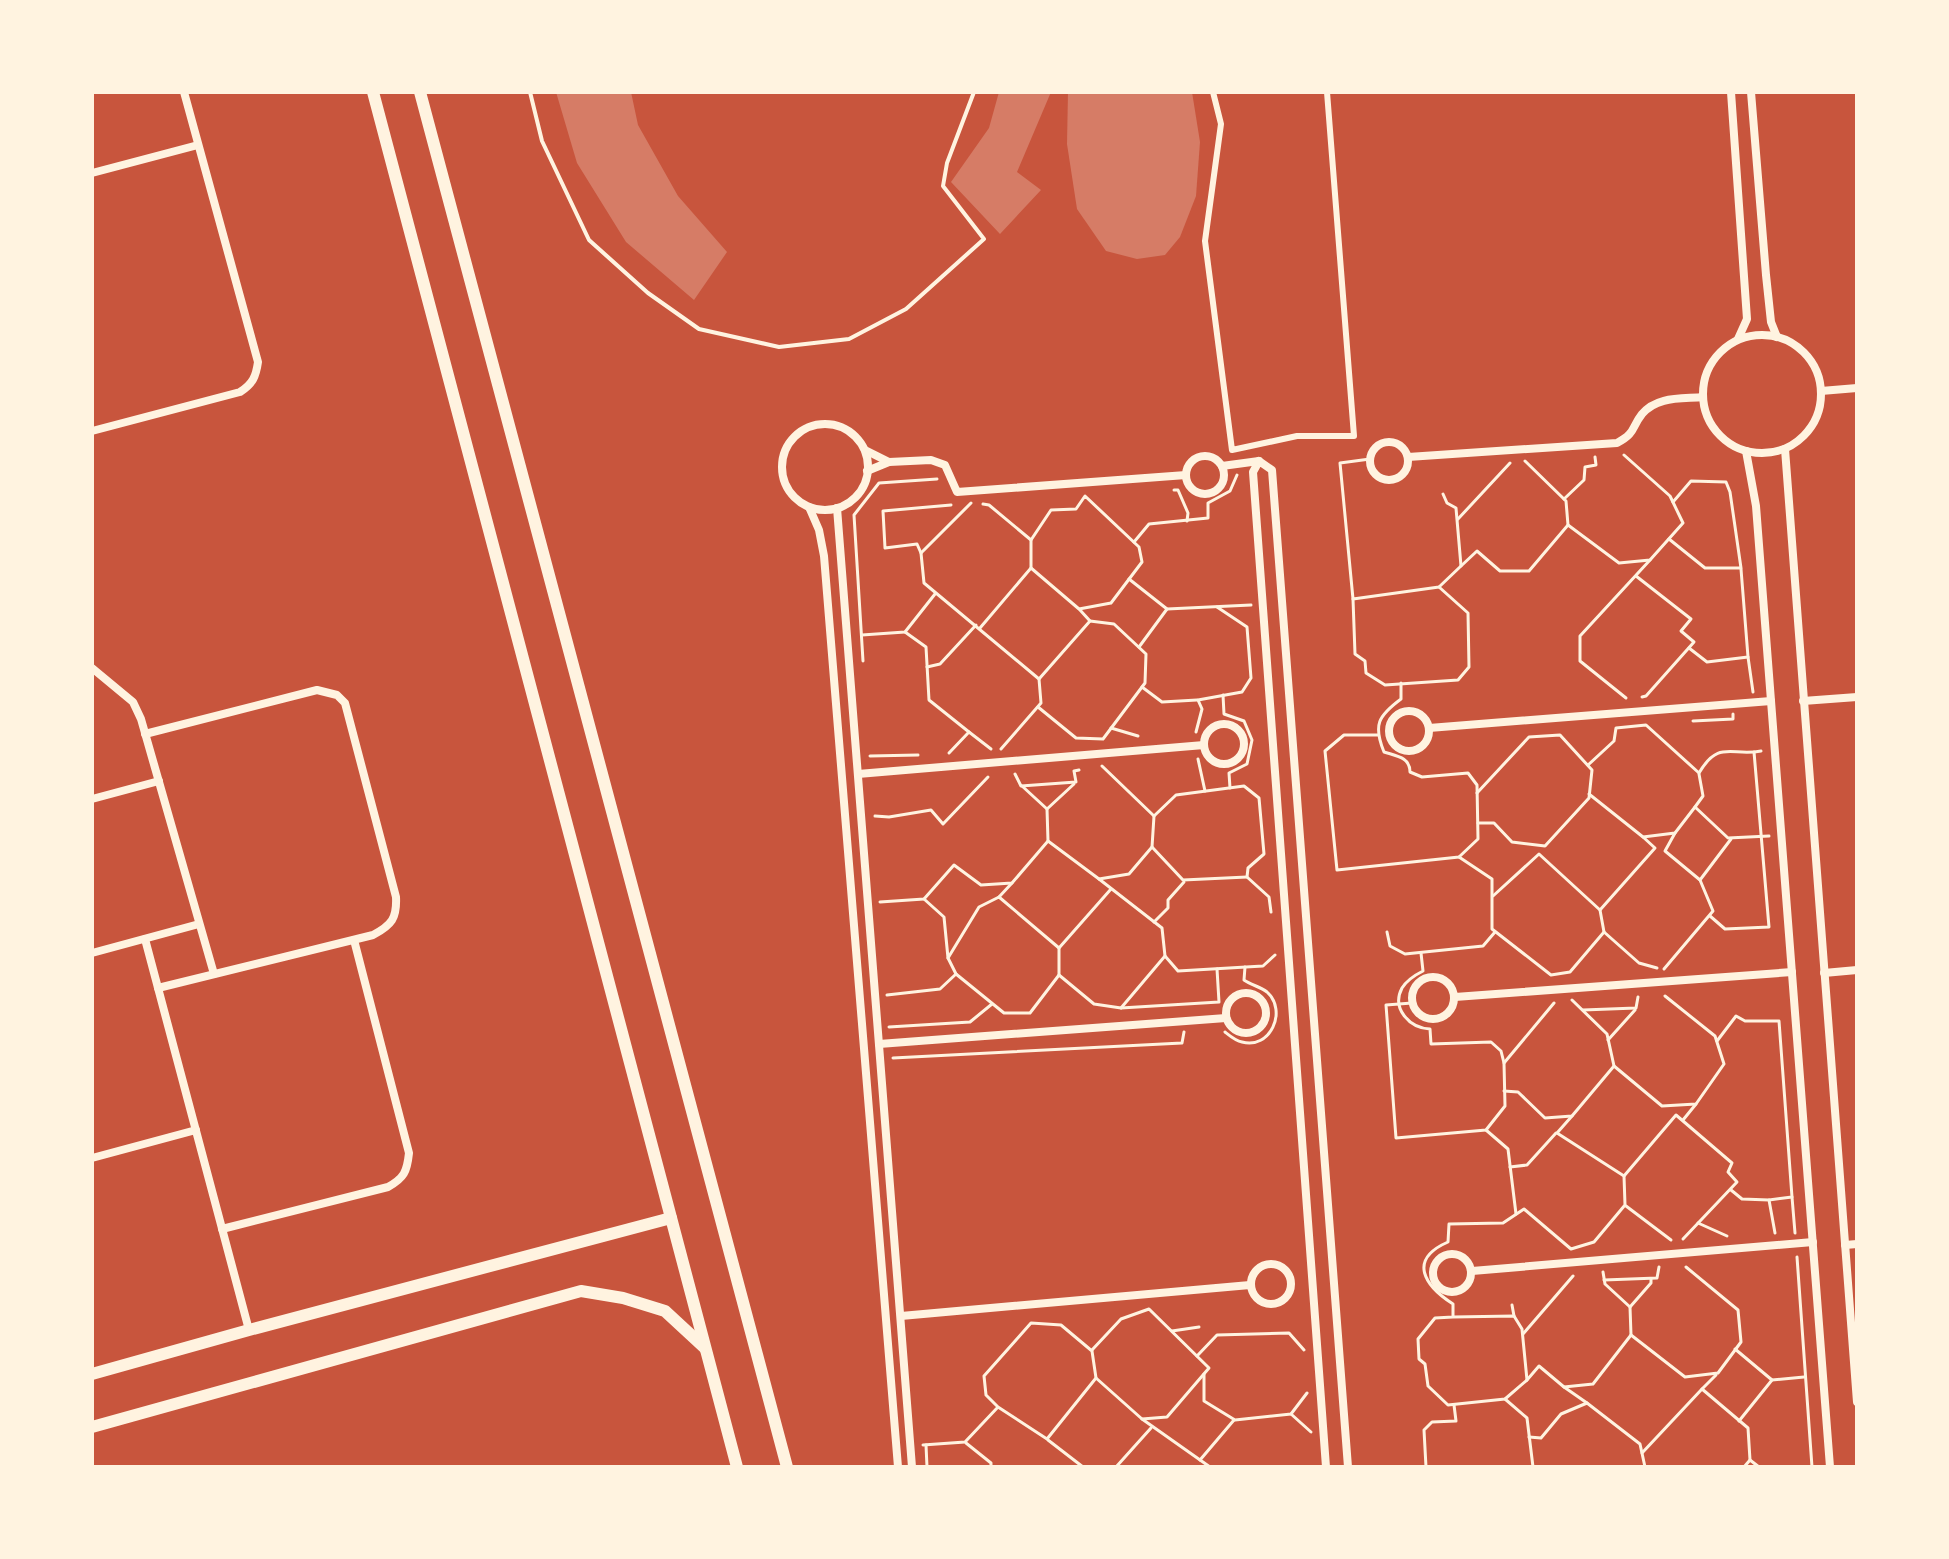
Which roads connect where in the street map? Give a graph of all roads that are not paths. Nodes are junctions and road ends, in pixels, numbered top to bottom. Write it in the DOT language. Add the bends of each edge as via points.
graph roads {
  1 [pos="184,92"];
  2 [pos="373,92"];
  3 [pos="420,92"];
  4 [pos="530,92"];
  5 [pos="974,92"];
  6 [pos="1213,92"];
  7 [pos="1327,92"];
  8 [pos="1731,92"];
  9 [pos="1751,92"];
  10 [pos="198,145"];
  11 [pos="92,173"];
  12 [pos="1777,337"];
  13 [pos="1738,339"];
  14 [pos="1857,388"];
  15 [pos="1821,391"];
  16 [pos="1703,397"];
  17 [pos="92,431"];
  18 [pos="1785,449"];
  19 [pos="865,450"];
  20 [pos="1746,451"];
  21 [pos="1408,457"];
  22 [pos="1259,461"];
  23 [pos="889,462"];
  24 [pos="1222,466"];
  25 [pos="867,471"];
  26 [pos="1186,475"];
  27 [pos="809,507"];
  28 [pos="837,508"];
  29 [pos="92,668"];
  30 [pos="1857,697"];
  31 [pos="1771,701"];
  32 [pos="1803,701"];
  33 [pos="1429,728"];
  34 [pos="145,734"];
  35 [pos="1204,745"];
  36 [pos="858,774"];
  37 [pos="159,781"];
  38 [pos="92,799"];
  39 [pos="199,924"];
  40 [pos="145,939"];
  41 [pos="354,940"];
  42 [pos="92,953"];
  43 [pos="1857,970"];
  44 [pos="1792,972"];
  45 [pos="1824,973"];
  46 [pos="214,974"];
  47 [pos="158,988"];
  48 [pos="1455,997"];
  49 [pos="1226,1018"];
  50 [pos="879,1044"];
  51 [pos="196,1130"];
  52 [pos="92,1158"];
  53 [pos="671,1218"];
  54 [pos="222,1229"];
  55 [pos="1813,1242"];
  56 [pos="1857,1244"];
  57 [pos="1845,1245"];
  58 [pos="1472,1271"];
  59 [pos="1250,1285"];
  60 [pos="901,1316"];
  61 [pos="249,1330"];
  62 [pos="705,1348"];
  63 [pos="92,1374"];
  64 [pos="1857,1402"];
  65 [pos="92,1427"];
  66 [pos="737,1467"];
  67 [pos="787,1467"];
  68 [pos="898,1467"];
  69 [pos="912,1467"];
  70 [pos="1326,1467"];
  71 [pos="1348,1467"];
  72 [pos="1830,1467"];
  1 -- 10 [label="street"];
  2 -- 53 [label="main road"];
  3 -- 67 [label="main road"];
  4 -- 5 [label="lane" via="542,141 589,240 648,293 699,329 779,347 849,339 906,309 984,239 943,186"];
  6 -- 7 [label="street" via="1221,124 1205,241 1232,450 1297,436 1354,436"];
  8 -- 13 [label="street" via="1747,319"];
  9 -- 12 [label="street" via="1766,275"];
  10 -- 11 [label="street"];
  10 -- 17 [label="street" via="258,362 256,376 240,392"];
  12 -- 13 [label="street"];
  12 -- 15 [label="street" via="1810,359"];
  13 -- 16 [label="street" via="1717,355 1704,379"];
  14 -- 15 [label="street"];
  15 -- 18 [label="street" via="1807,433"];
  16 -- 20 [label="street" via="1713,429"];
  16 -- 21 [label="street" via="1659,400 1642,415 1632,435 1617,443"];
  18 -- 20 [label="street"];
  18 -- 32 [label="street"];
  19 -- 23 [label="street"];
  19 -- 25 [label="street"];
  19 -- 27 [label="street" via="857,437 832,424 817,424 792,437 781,463 782,477 797,500"];
  20 -- 31 [label="street" via="1756,506"];
  21 -- 21 [label="street" via="1406,470 1390,480 1377,476 1370,459 1375,448 1391,441"];
  22 -- 24 [label="street"];
  22 -- 70 [label="street" via="1253,472"];
  22 -- 71 [label="street" via="1272,470"];
  23 -- 25 [label="street"];
  23 -- 26 [label="street" via="931,460 945,465 957,492"];
  24 -- 26 [label="street" via="1200,457 1190,463"];
  24 -- 26 [label="street" via="1222,484 1207,495 1190,487"];
  25 -- 28 [label="street" via="860,491"];
  27 -- 28 [label="street"];
  27 -- 68 [label="street" via="824,556"];
  28 -- 36 [label="street"];
  29 -- 34 [label="street" via="133,702"];
  30 -- 32 [label="street"];
  31 -- 33 [label="street"];
  31 -- 44 [label="street"];
  32 -- 45 [label="street"];
  33 -- 33 [label="street" via="1418,713 1404,711 1389,731 1393,744 1411,751 1423,746"];
  34 -- 37 [label="street"];
  34 -- 41 [label="street" via="317,690 337,695 345,703 396,897 390,926"];
  35 -- 35 [label="street" via="1209,757 1226,764 1242,753 1243,741 1237,729 1225,725 1213,728"];
  35 -- 36 [label="street"];
  36 -- 50 [label="street"];
  37 -- 38 [label="street"];
  37 -- 39 [label="street"];
  39 -- 40 [label="street"];
  39 -- 46 [label="street"];
  40 -- 42 [label="street"];
  40 -- 47 [label="street"];
  41 -- 46 [label="street"];
  41 -- 54 [label="street" via="409,1153 403,1179"];
  43 -- 45 [label="street"];
  44 -- 48 [label="street"];
  44 -- 55 [label="street"];
  45 -- 57 [label="street"];
  46 -- 47 [label="street"];
  47 -- 51 [label="street"];
  48 -- 48 [label="street" via="1447,1015 1434,1020 1422,1016 1412,1003 1416,985 1428,977 1449,983"];
  49 -- 49 [label="street" via="1233,1028 1250,1033 1264,1021 1265,1008 1251,994 1238,995 1228,1005"];
  49 -- 50 [label="street"];
  50 -- 60 [label="street"];
  51 -- 52 [label="street"];
  51 -- 54 [label="street"];
  53 -- 61 [label="main road"];
  53 -- 62 [label="main road"];
  54 -- 61 [label="street"];
  55 -- 58 [label="street"];
  55 -- 72 [label="street"];
  56 -- 57 [label="street"];
  57 -- 64 [label="street"];
  58 -- 58 [label="street" via="1455,1254 1443,1256 1433,1271 1441,1288 1453,1292 1469,1283"];
  59 -- 59 [label="street" via="1255,1298 1274,1305 1286,1298 1291,1285 1287,1272 1270,1264 1258,1268"];
  59 -- 60 [label="street"];
  60 -- 69 [label="street"];
  61 -- 63 [label="main road"];
  62 -- 65 [label="main road" via="665,1311 581,1291"];
  62 -- 66 [label="main road"];
}
